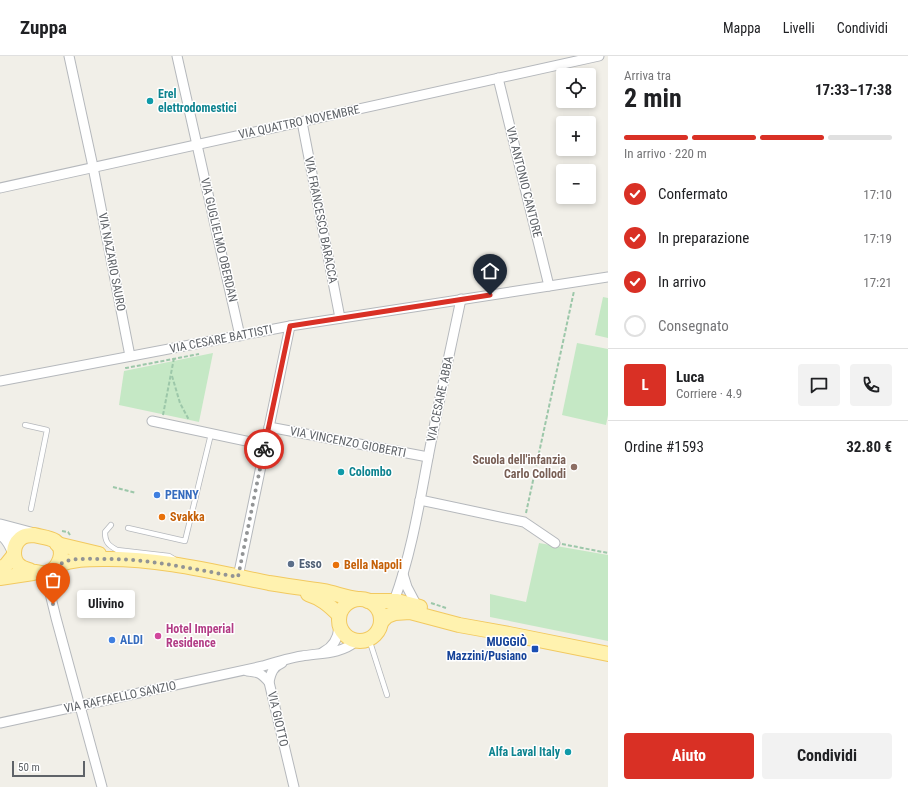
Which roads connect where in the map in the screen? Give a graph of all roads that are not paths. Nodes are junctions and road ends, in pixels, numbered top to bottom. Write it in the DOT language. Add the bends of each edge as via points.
graph roads {
  1 [pos="69,56"];
  2 [pos="176,56"];
  3 [pos="599,56"];
  4 [pos="498,78"];
  5 [pos="302,122"];
  6 [pos="197,144"];
  7 [pos="93,168"];
  8 [pos="0,188"];
  9 [pos="608,277"];
  10 [pos="549,286"];
  11 [pos="461,299"];
  12 [pos="340,318"];
  13 [pos="290,326"];
  14 [pos="240,336"];
  15 [pos="130,356"];
  16 [pos="0,381"];
  17 [pos="152,421"];
  18 [pos="25,425"];
  19 [pos="269,427"];
  20 [pos="211,434"];
  21 [pos="265,445"];
  22 [pos="428,457"];
  23 [pos="420,500"];
  24 [pos="31,510"];
  25 [pos="111,525"];
  26 [pos="0,526"];
  27 [pos="128,528"];
  28 [pos="0,533"];
  29 [pos="34,535"];
  30 [pos="555,543"];
  31 [pos="57,544"];
  32 [pos="14,553"];
  33 [pos="119,559"];
  34 [pos="58,564"];
  35 [pos="190,568"];
  36 [pos="0,569"];
  37 [pos="41,573"];
  38 [pos="403,574"];
  39 [pos="238,577"];
  40 [pos="0,578"];
  41 [pos="285,586"];
  42 [pos="363,600"];
  43 [pos="394,601"];
  44 [pos="417,606"];
  45 [pos="339,621"];
  46 [pos="381,622"];
  47 [pos="499,632"];
  48 [pos="363,640"];
  49 [pos="322,653"];
  50 [pos="608,654"];
  51 [pos="289,660"];
  52 [pos="240,671"];
  53 [pos="269,682"];
  54 [pos="387,695"];
  55 [pos="80,706"];
  56 [pos="0,723"];
  57 [pos="102,787"];
  58 [pos="294,787"];
  1 -- 7 [label="street, VIA NAZARIO SAURO"];
  2 -- 6 [label="street, VIA GUGLIELMO OBERDAN"];
  3 -- 4 [label="street, VIA QUATTRO NOVEMBRE"];
  4 -- 5 [label="street, VIA QUATTRO NOVEMBRE"];
  4 -- 10 [label="street, VIA ANTONIO CANTORE"];
  5 -- 6 [label="street, VIA QUATTRO NOVEMBRE"];
  5 -- 12 [label="street, VIA FRANCESCO BARACCA"];
  6 -- 7 [label="street, VIA QUATTRO NOVEMBRE"];
  6 -- 14 [label="street, VIA GUGLIELMO OBERDAN"];
  7 -- 8 [label="street, VIA QUATTRO NOVEMBRE"];
  7 -- 15 [label="street, VIA NAZARIO SAURO"];
  9 -- 10 [label="street, VIA CESARE BATTISTI"];
  10 -- 11 [label="street, VIA CESARE BATTISTI"];
  11 -- 12 [label="street, VIA CESARE BATTISTI"];
  11 -- 22 [label="street, VIA CESARE ABBA"];
  12 -- 13 [label="street, VIA CESARE BATTISTI"];
  13 -- 14 [label="street, VIA CESARE BATTISTI"];
  13 -- 19 [label="street"];
  14 -- 15 [label="street, VIA CESARE BATTISTI"];
  15 -- 16 [label="street, VIA CESARE BATTISTI"];
  17 -- 20 [label="street"];
  18 -- 24 [label="lane" via="47,430"];
  19 -- 21 [label="street"];
  19 -- 22 [label="street, VIA VINCENZO GIOBERTI"];
  20 -- 21 [label="street"];
  20 -- 27 [label="lane" via="185,540"];
  21 -- 39 [label="street"];
  22 -- 23 [label="street, VIA CESARE ABBA"];
  23 -- 30 [label="street" via="524,522"];
  23 -- 38 [label="street, VIA CESARE ABBA"];
  25 -- 35 [label="lane" via="105,532 105,540 110,546 118,550 169,556"];
  26 -- 29 [label="main road"];
  28 -- 32 [label="main road" via="10,542"];
  29 -- 31 [label="main road" via="50,539"];
  29 -- 32 [label="main road" via="20,539"];
  31 -- 33 [label="main road"];
  31 -- 34 [label="main road" via="61,553"];
  32 -- 36 [label="main road"];
  32 -- 37 [label="main road" via="17,563 22,567"];
  33 -- 34 [label="main road" via="78,559"];
  33 -- 35 [label="main road"];
  34 -- 37 [label="main road" via="51,571"];
  35 -- 39 [label="main road"];
  37 -- 40 [label="main road"];
  37 -- 55 [label="street"];
  38 -- 43 [label="street, VIA CESARE ABBA"];
  38 -- 44 [label="street"];
  39 -- 41 [label="main road"];
  41 -- 42 [label="main road"];
  41 -- 45 [label="main road" via="321,599 327,603"];
  42 -- 43 [label="main road"];
  42 -- 45 [label="main road" via="352,600 346,604 341,610"];
  42 -- 46 [label="main road" via="373,604 378,610"];
  43 -- 44 [label="main road"];
  44 -- 47 [label="main road"];
  45 -- 48 [label="main road" via="347,638"];
  45 -- 49 [label="street" via="334,644"];
  46 -- 47 [label="main road" via="392,614 410,612"];
  46 -- 48 [label="main road" via="377,633"];
  47 -- 50 [label="main road"];
  48 -- 49 [label="street, VIA RAFFAELLO SANZIO" via="337,651"];
  48 -- 54 [label="lane"];
  49 -- 51 [label="street, VIA RAFFAELLO SANZIO"];
  51 -- 52 [label="street, VIA RAFFAELLO SANZIO"];
  51 -- 53 [label="street, VIA GIOTTO" via="274,668"];
  52 -- 53 [label="street, VIA RAFFAELLO SANZIO" via="257,672"];
  52 -- 55 [label="street, VIA RAFFAELLO SANZIO"];
  53 -- 58 [label="street, VIA GIOTTO"];
  55 -- 56 [label="street, VIA RAFFAELLO SANZIO"];
  55 -- 57 [label="street"];
}
